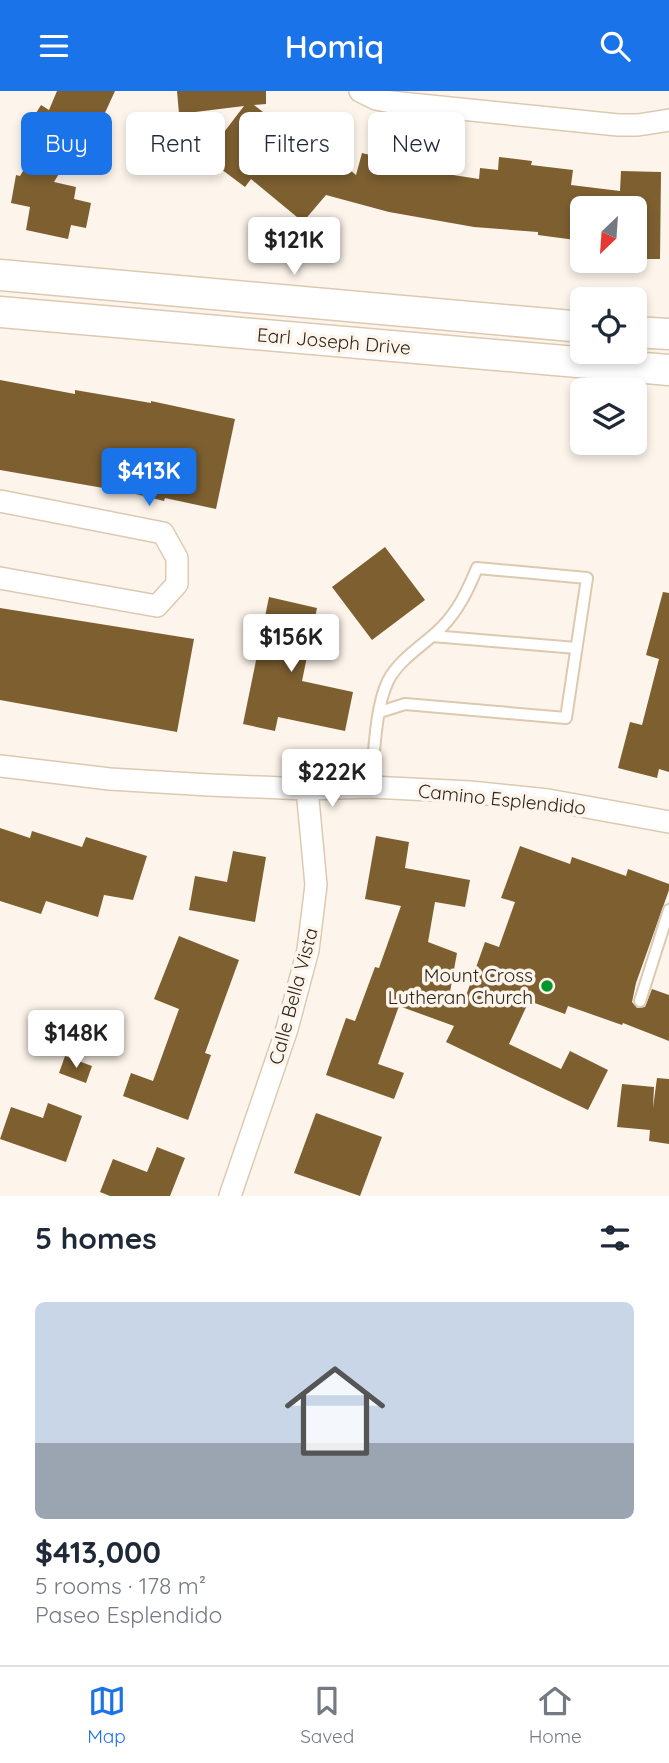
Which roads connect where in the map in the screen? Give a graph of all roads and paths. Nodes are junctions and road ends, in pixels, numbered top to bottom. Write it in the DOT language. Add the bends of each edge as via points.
graph roads {
  1 [pos="360,91"];
  2 [pos="669,120"];
  3 [pos="0,275"];
  4 [pos="0,312"];
  5 [pos="570,326"];
  6 [pos="647,333"];
  7 [pos="669,334"];
  8 [pos="669,370"];
  9 [pos="0,501"];
  10 [pos="0,578"];
  11 [pos="432,635"];
  12 [pos="576,648"];
  13 [pos="380,712"];
  14 [pos="0,766"];
  15 [pos="371,787"];
  16 [pos="307,789"];
  17 [pos="669,822"];
  18 [pos="669,910"];
  19 [pos="640,1001"];
  20 [pos="230,1196"];
  1 -- 2 [label="street" via="391,102 618,125"];
  3 -- 5 [label="main road, Earl Joseph Drive"];
  4 -- 8 [label="main road, Earl Joseph Drive"];
  6 -- 7 [label="main road"];
  9 -- 10 [label="street" via="163,533 177,558 177,584 157,607"];
  11 -- 12 [label="lane"];
  11 -- 12 [label="lane" via="465,597 477,568 587,578"];
  11 -- 13 [label="lane" via="388,680"];
  12 -- 13 [label="lane" via="566,717 405,704"];
  13 -- 15 [label="lane"];
  14 -- 16 [label="street, Camino Esplendido" via="110,779"];
  15 -- 16 [label="street, Camino Esplendido"];
  15 -- 17 [label="street, Camino Esplendido" via="548,800"];
  16 -- 20 [label="street, Calle Bella Vista" via="316,885 308,950 287,1029"];
  18 -- 19 [label="lane"];
}
